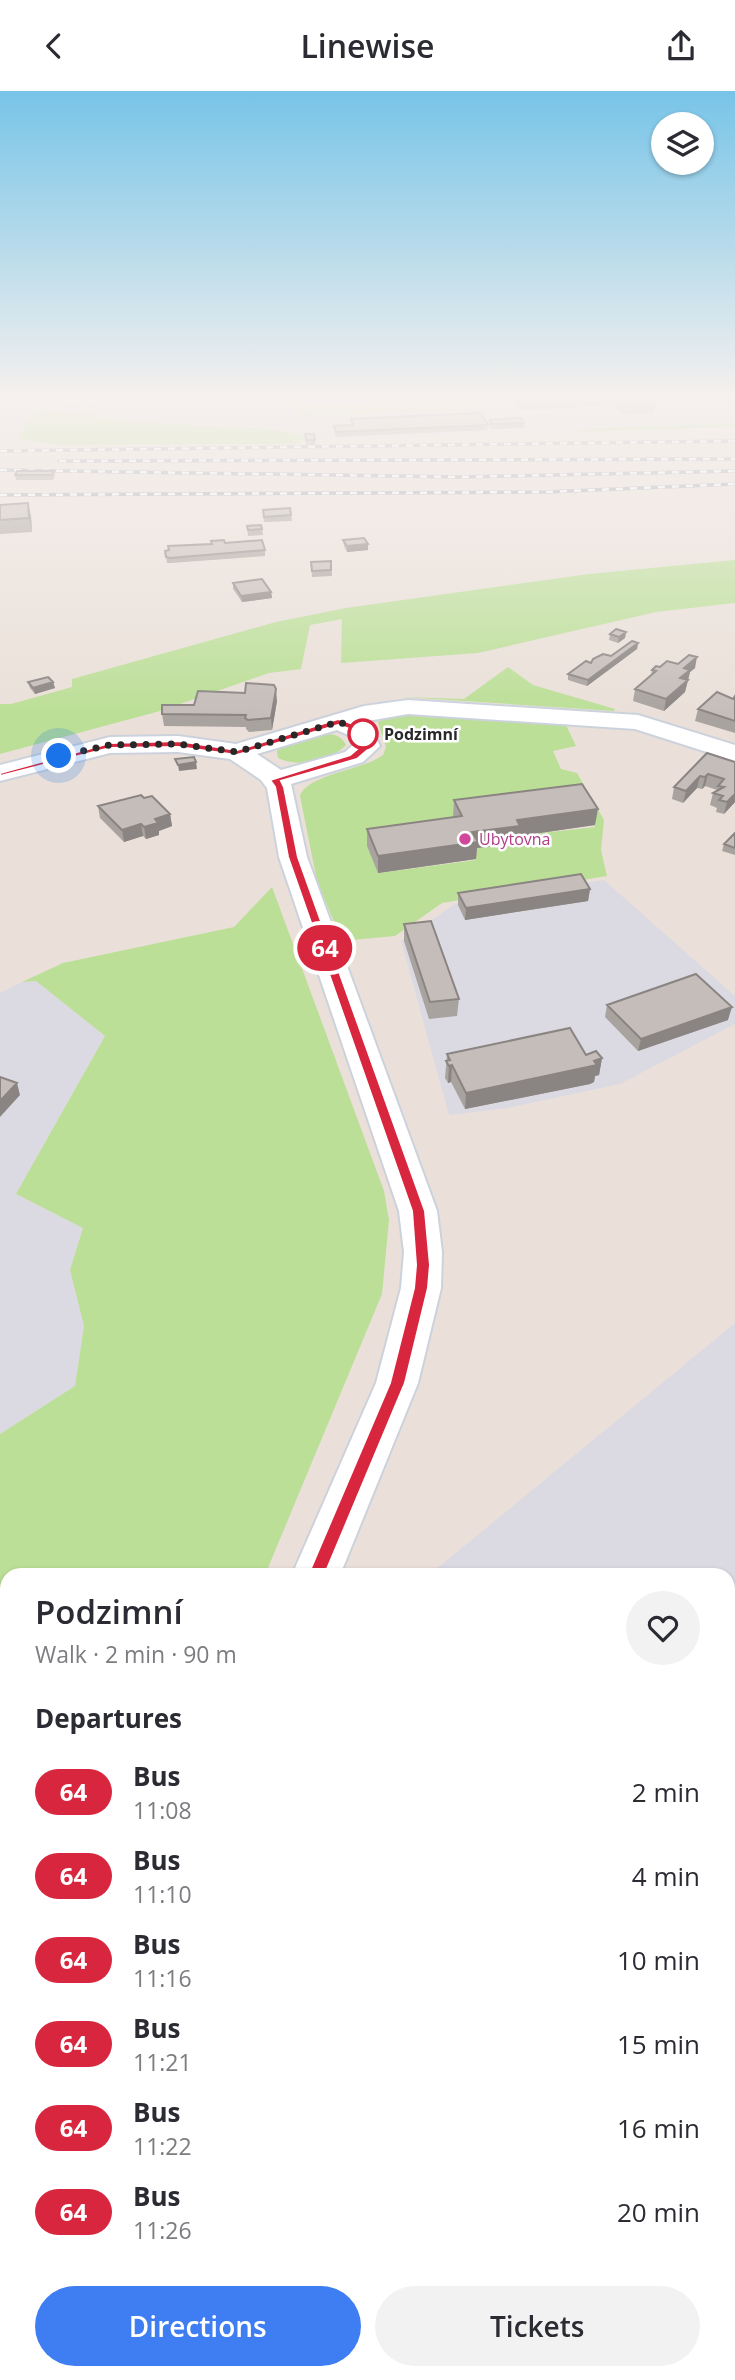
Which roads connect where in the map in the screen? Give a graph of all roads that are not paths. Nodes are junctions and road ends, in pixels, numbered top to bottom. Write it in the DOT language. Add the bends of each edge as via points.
graph roads {
  1 [pos="338,722"];
  2 [pos="237,752"];
  3 [pos="735,753"];
  4 [pos="0,773"];
  5 [pos="275,780"];
  6 [pos="319,1568"];
  1 -- 2 [label="street"];
  1 -- 3 [label="street" via="408,707 621,720"];
  1 -- 5 [label="street" via="355,727 367,746 354,757"];
  2 -- 4 [label="street" via="178,744 110,745"];
  2 -- 5 [label="street"];
  5 -- 6 [label="street" via="293,857 418,1211 423,1252 421,1288 397,1383"];
}
